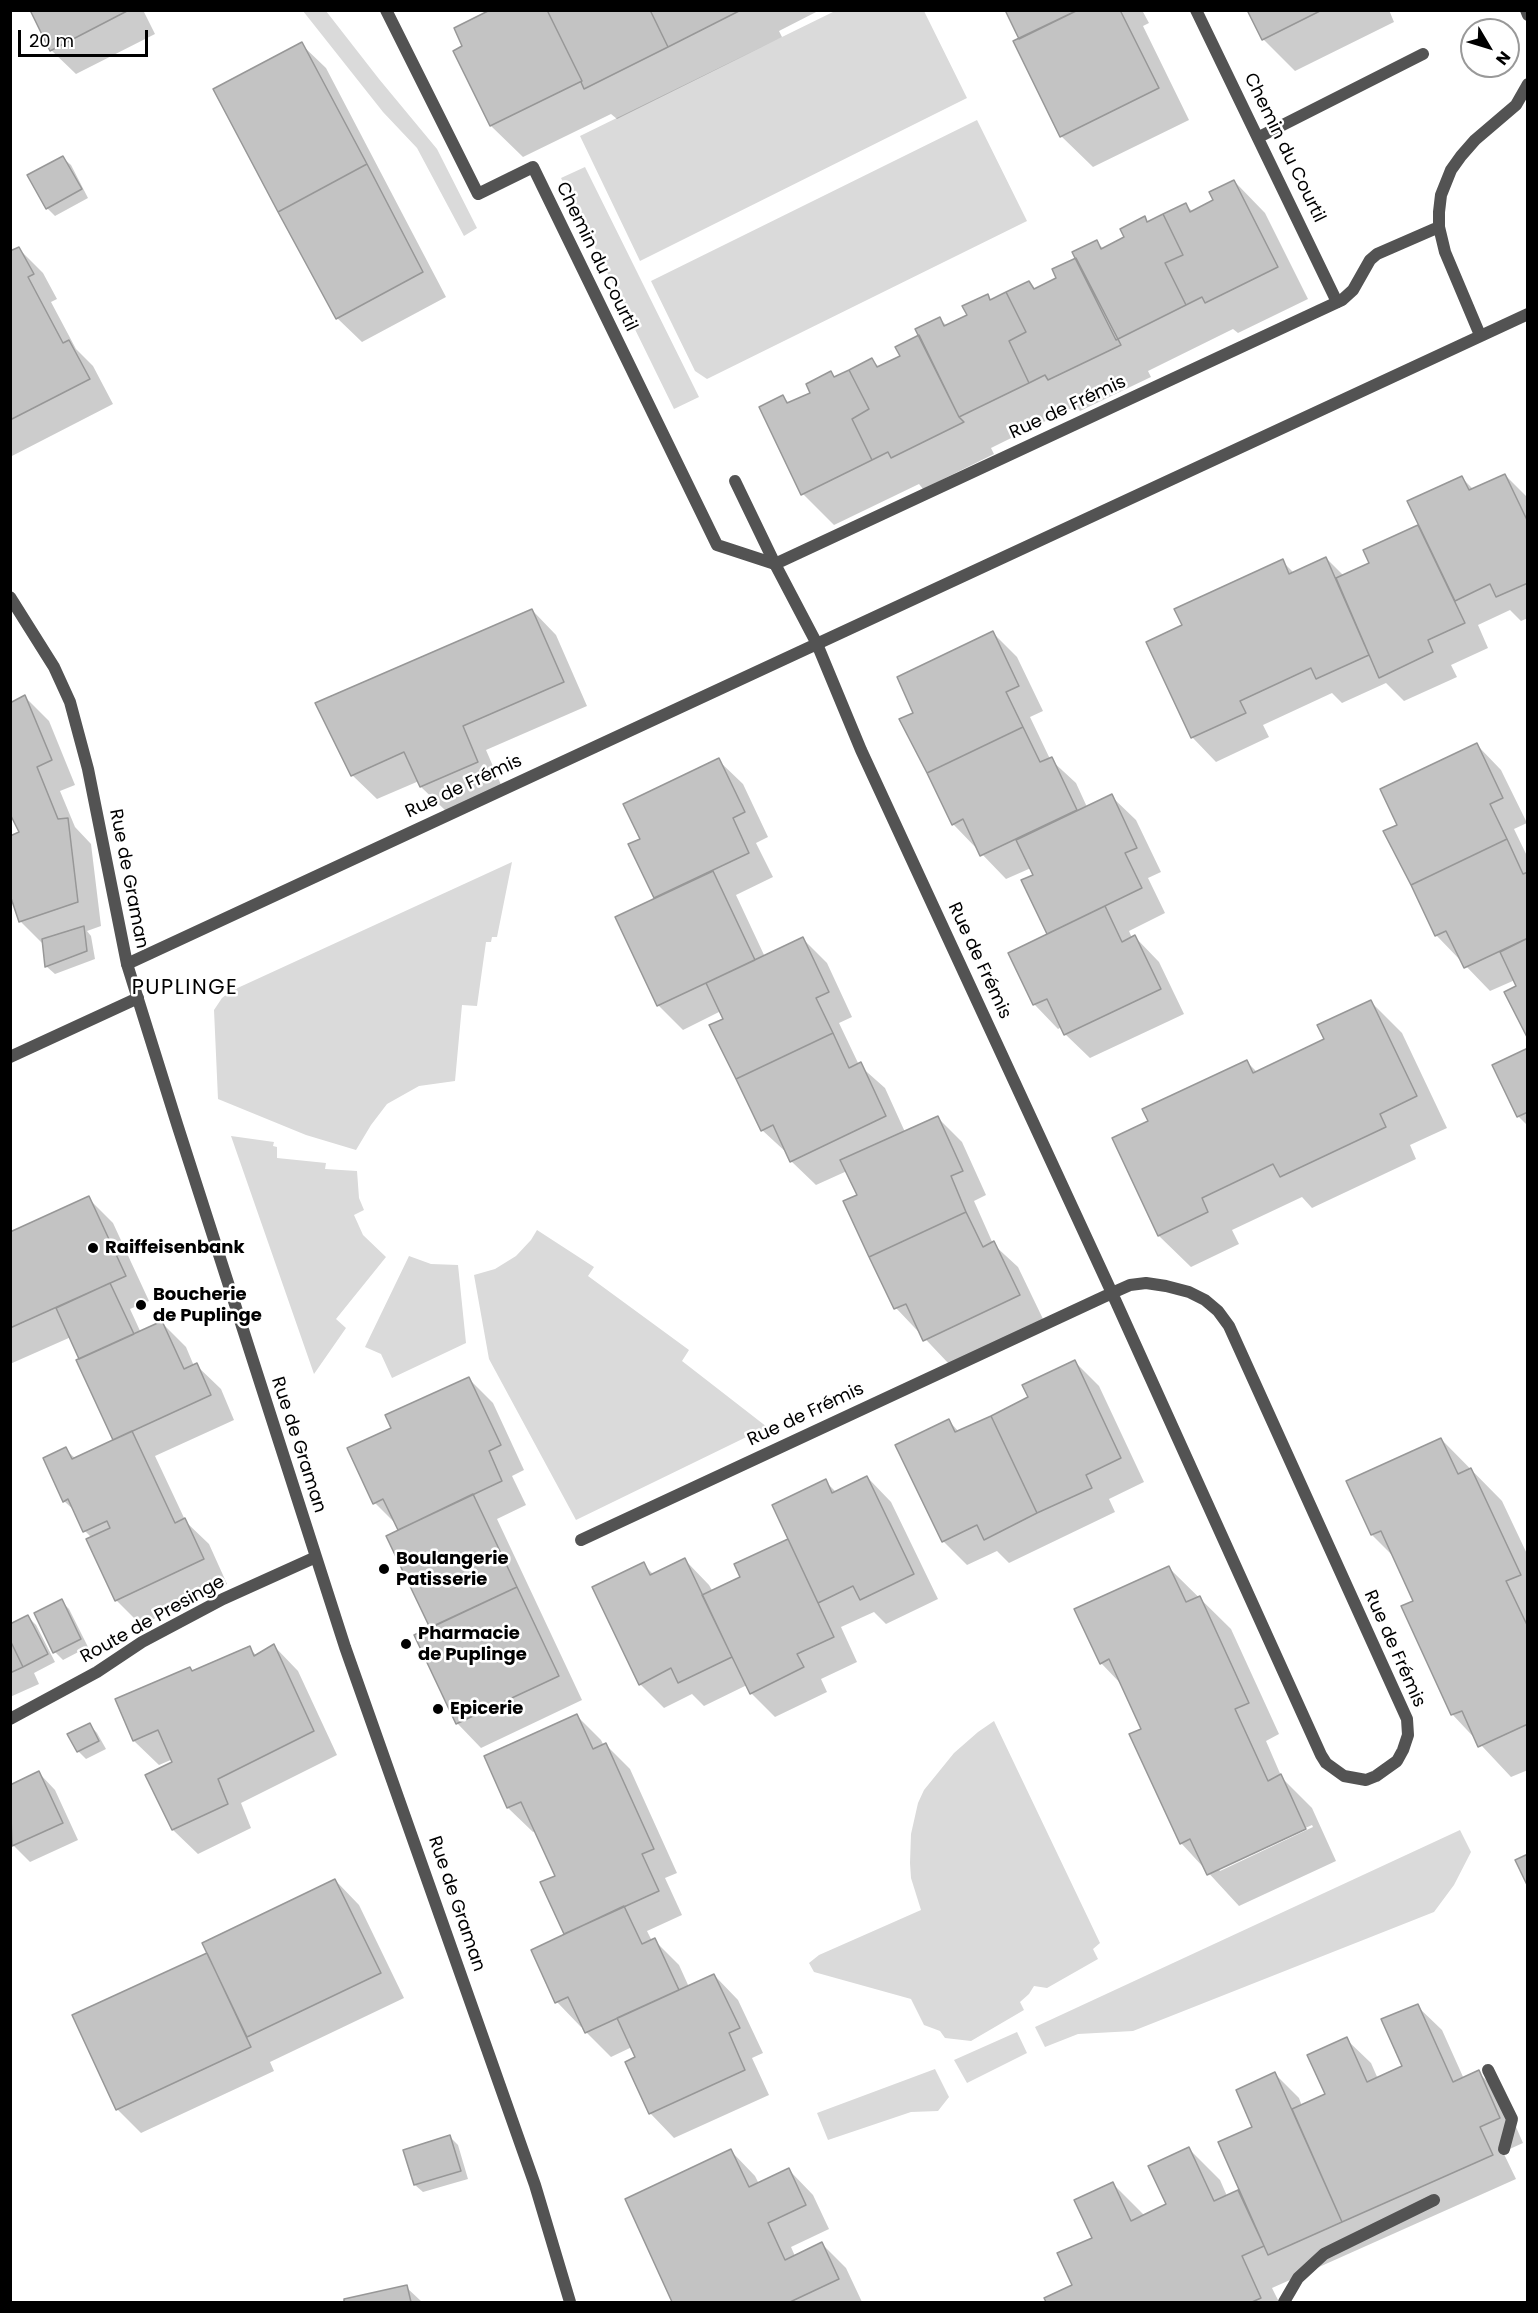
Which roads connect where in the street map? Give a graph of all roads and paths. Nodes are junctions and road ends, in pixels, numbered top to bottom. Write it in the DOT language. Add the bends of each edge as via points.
graph roads {
  1 [pos="386,10"];
  2 [pos="1196,10"];
  3 [pos="1423,54"];
  4 [pos="1527,84"];
  5 [pos="1259,137"];
  6 [pos="1439,227"];
  7 [pos="1337,302"];
  8 [pos="1527,314"];
  9 [pos="1480,335"];
  10 [pos="735,481"];
  11 [pos="775,564"];
  12 [pos="10,597"];
  13 [pos="817,644"];
  14 [pos="127,964"];
  15 [pos="138,998"];
  16 [pos="10,1057"];
  17 [pos="1112,1293"];
  18 [pos="581,1540"];
  19 [pos="316,1557"];
  20 [pos="10,1719"];
  21 [pos="1488,2070"];
  22 [pos="1504,2149"];
  23 [pos="1434,2200"];
  24 [pos="570,2302"];
  25 [pos="1284,2302"];
  1 -- 11 [label="street, Chemin du Courtil" via="478,194 532,167 717,545"];
  2 -- 5 [label="street, Chemin du Courtil"];
  3 -- 5 [label="street"];
  4 -- 6 [label="street" via="1516,105 1475,140 1451,170 1441,195"];
  5 -- 7 [label="street, Chemin du Courtil"];
  6 -- 7 [label="street, Rue de Frémis" via="1377,254 1350,294"];
  6 -- 9 [label="street" via="1445,252"];
  7 -- 11 [label="street, Rue de Frémis"];
  8 -- 9 [label="street, Rue de Frémis"];
  9 -- 13 [label="street, Rue de Frémis"];
  10 -- 11 [label="street"];
  11 -- 13 [label="street, Rue de Frémis"];
  12 -- 14 [label="street, Rue de Graman" via="54,667 73,712"];
  13 -- 14 [label="street, Rue de Frémis"];
  13 -- 17 [label="street, Rue de Frémis" via="861,750"];
  14 -- 15 [label="street, Rue de Graman"];
  15 -- 16 [label="street"];
  15 -- 19 [label="street, Rue de Graman"];
  17 -- 17 [label="street, Rue de Frémis" via="1321,1755 1334,1770 1356,1779 1366,1780 1388,1769 1403,1750 1408,1735 1407,1719 1229,1326 1218,1311 1189,1292 1138,1284"];
  17 -- 18 [label="street, Rue de Frémis"];
  19 -- 20 [label="street, Route de Presinge" via="223,1599"];
  19 -- 24 [label="street, Rue de Graman" via="517,2132"];
  21 -- 22 [label="street" via="1512,2119"];
  23 -- 25 [label="street" via="1324,2254 1298,2278"];
}
